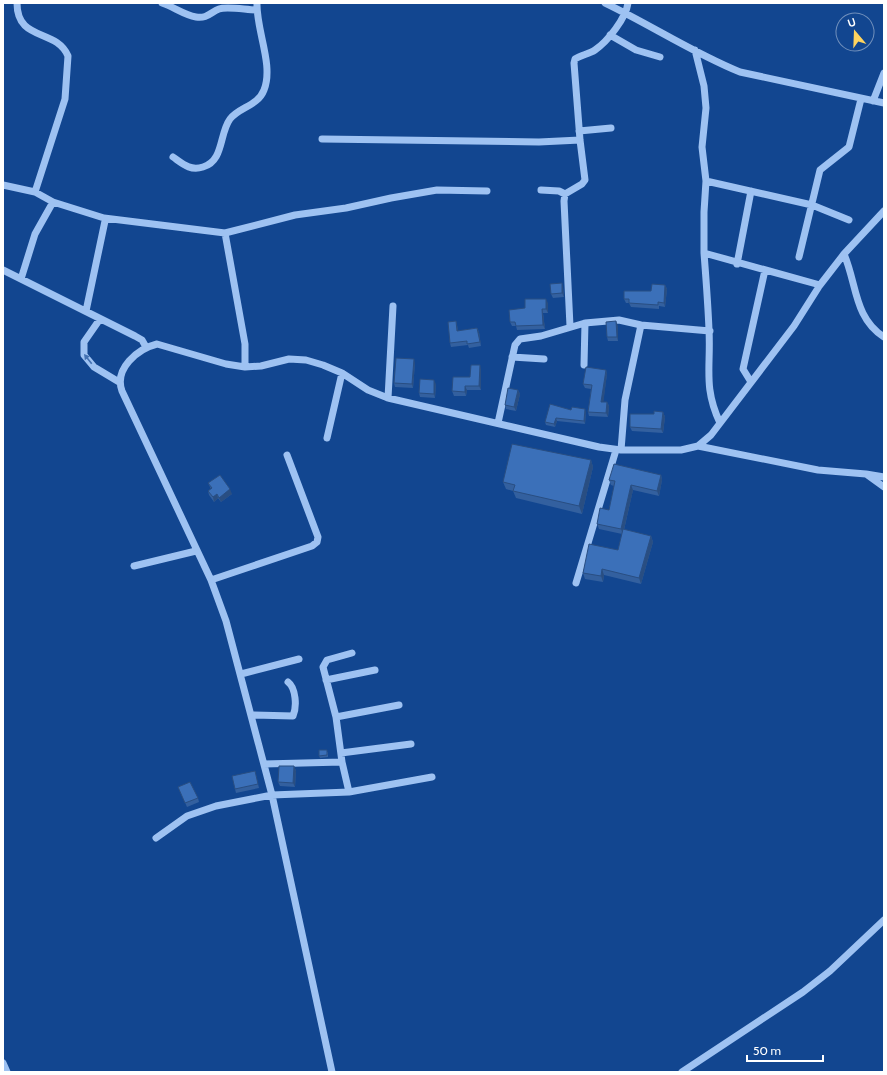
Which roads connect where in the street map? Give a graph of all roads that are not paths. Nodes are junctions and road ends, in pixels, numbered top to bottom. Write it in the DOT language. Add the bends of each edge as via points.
graph roads {
  1 [pos="17,3"];
  2 [pos="162,3"];
  3 [pos="605,3"];
  4 [pos="628,3"];
  5 [pos="219,6"];
  6 [pos="257,6"];
  7 [pos="627,13"];
  8 [pos="610,35"];
  9 [pos="695,50"];
  10 [pos="660,57"];
  11 [pos="884,73"];
  12 [pos="861,99"];
  13 [pos="873,101"];
  14 [pos="884,103"];
  15 [pos="611,128"];
  16 [pos="579,131"];
  17 [pos="322,139"];
  18 [pos="580,140"];
  19 [pos="173,157"];
  20 [pos="706,181"];
  21 [pos="3,185"];
  22 [pos="541,190"];
  23 [pos="487,191"];
  24 [pos="752,191"];
  25 [pos="35,192"];
  26 [pos="565,194"];
  27 [pos="52,202"];
  28 [pos="812,205"];
  29 [pos="884,211"];
  30 [pos="104,218"];
  31 [pos="849,220"];
  32 [pos="225,233"];
  33 [pos="704,253"];
  34 [pos="844,254"];
  35 [pos="799,257"];
  36 [pos="737,264"];
  37 [pos="3,270"];
  38 [pos="765,270"];
  39 [pos="21,279"];
  40 [pos="820,285"];
  41 [pos="393,306"];
  42 [pos="86,311"];
  43 [pos="100,320"];
  44 [pos="585,323"];
  45 [pos="641,325"];
  46 [pos="570,326"];
  47 [pos="710,331"];
  48 [pos="884,337"];
  49 [pos="146,347"];
  50 [pos="512,357"];
  51 [pos="544,359"];
  52 [pos="584,365"];
  53 [pos="245,367"];
  54 [pos="342,373"];
  55 [pos="119,382"];
  56 [pos="751,382"];
  57 [pos="388,398"];
  58 [pos="498,422"];
  59 [pos="720,423"];
  60 [pos="327,438"];
  61 [pos="698,446"];
  62 [pos="619,450"];
  63 [pos="287,455"];
  64 [pos="866,474"];
  65 [pos="884,476"];
  66 [pos="884,487"];
  67 [pos="196,550"];
  68 [pos="134,566"];
  69 [pos="211,580"];
  70 [pos="576,583"];
  71 [pos="352,653"];
  72 [pos="299,659"];
  73 [pos="375,670"];
  74 [pos="241,674"];
  75 [pos="326,680"];
  76 [pos="288,682"];
  77 [pos="400,705"];
  78 [pos="252,715"];
  79 [pos="336,717"];
  80 [pos="411,744"];
  81 [pos="341,753"];
  82 [pos="342,762"];
  83 [pos="264,764"];
  84 [pos="432,777"];
  85 [pos="349,792"];
  86 [pos="272,794"];
  87 [pos="156,838"];
  88 [pos="884,920"];
  89 [pos="332,1072"];
  90 [pos="682,1072"];
  1 -- 25 [label="street" via="17,14 23,24 31,31 58,43 66,50 68,56 65,98"];
  2 -- 5 [label="street" via="198,18 209,16"];
  3 -- 7 [label="street"];
  4 -- 7 [label="street"];
  5 -- 6 [label="street"];
  6 -- 19 [label="street" via="267,66 264,90 256,102 231,118 224,129 215,160 197,169 190,168"];
  7 -- 8 [label="street"];
  7 -- 9 [label="street" via="644,25"];
  8 -- 10 [label="street" via="636,50"];
  8 -- 16 [label="street" via="595,51 575,59"];
  9 -- 12 [label="street" via="740,72"];
  9 -- 20 [label="street" via="704,86 706,108 702,147"];
  11 -- 13 [label="street"];
  12 -- 13 [label="street"];
  12 -- 28 [label="street" via="848,146 820,170"];
  13 -- 14 [label="street"];
  15 -- 16 [label="street"];
  16 -- 18 [label="street"];
  17 -- 18 [label="street" via="539,142"];
  18 -- 26 [label="street" via="585,180"];
  20 -- 24 [label="street"];
  20 -- 33 [label="street"];
  21 -- 25 [label="street"];
  22 -- 26 [label="street"];
  23 -- 32 [label="street" via="437,190 295,215"];
  24 -- 28 [label="street"];
  24 -- 36 [label="street"];
  25 -- 27 [label="street"];
  26 -- 46 [label="street"];
  27 -- 30 [label="street"];
  27 -- 39 [label="street" via="35,234"];
  28 -- 31 [label="street"];
  28 -- 35 [label="street"];
  29 -- 34 [label="street"];
  30 -- 32 [label="street"];
  30 -- 42 [label="street"];
  32 -- 53 [label="street" via="245,344"];
  33 -- 36 [label="street"];
  33 -- 47 [label="street"];
  34 -- 40 [label="street"];
  34 -- 48 [label="street" via="850,267 859,307 872,329"];
  36 -- 38 [label="street"];
  37 -- 39 [label="street"];
  38 -- 40 [label="street"];
  38 -- 56 [label="street" via="743,369"];
  39 -- 42 [label="street"];
  40 -- 56 [label="street" via="794,326"];
  41 -- 57 [label="street"];
  42 -- 43 [label="street"];
  43 -- 49 [label="street" via="142,340"];
  55 -- 43 [label="street, one-way" via="94,367 84,356 84,342"];
  44 -- 45 [label="street" via="618,320"];
  44 -- 46 [label="street"];
  44 -- 52 [label="street"];
  45 -- 47 [label="street"];
  45 -- 62 [label="street" via="625,400"];
  46 -- 50 [label="street" via="541,336 520,339 516,342"];
  47 -- 59 [label="street" via="708,386 712,406"];
  49 -- 53 [label="street" via="157,344"];
  49 -- 55 [label="street" via="136,354 122,372"];
  50 -- 51 [label="street"];
  50 -- 58 [label="street"];
  53 -- 54 [label="street" via="306,360"];
  54 -- 57 [label="street" via="368,390"];
  54 -- 60 [label="street"];
  55 -- 67 [label="street"];
  56 -- 59 [label="street"];
  57 -- 58 [label="street"];
  58 -- 62 [label="street" via="570,442"];
  59 -- 61 [label="street"];
  61 -- 62 [label="street" via="681,450"];
  61 -- 64 [label="street" via="818,470"];
  62 -- 70 [label="street"];
  63 -- 69 [label="street" via="318,537 317,542 312,546"];
  64 -- 65 [label="street"];
  64 -- 66 [label="street"];
  67 -- 68 [label="street"];
  67 -- 69 [label="street"];
  69 -- 74 [label="street"];
  71 -- 75 [label="street" via="324,662"];
  72 -- 74 [label="street"];
  73 -- 75 [label="street"];
  74 -- 78 [label="street"];
  75 -- 79 [label="street"];
  76 -- 78 [label="street" via="291,684 296,702 293,716"];
  77 -- 79 [label="street"];
  78 -- 83 [label="street"];
  79 -- 81 [label="street"];
  80 -- 81 [label="street"];
  81 -- 82 [label="street"];
  82 -- 83 [label="street"];
  82 -- 85 [label="street"];
  83 -- 86 [label="street"];
  84 -- 85 [label="street"];
  85 -- 86 [label="street"];
  86 -- 87 [label="street" via="200,810"];
  86 -- 89 [label="street"];
  88 -- 90 [label="street" via="836,966 803,992"];
}
